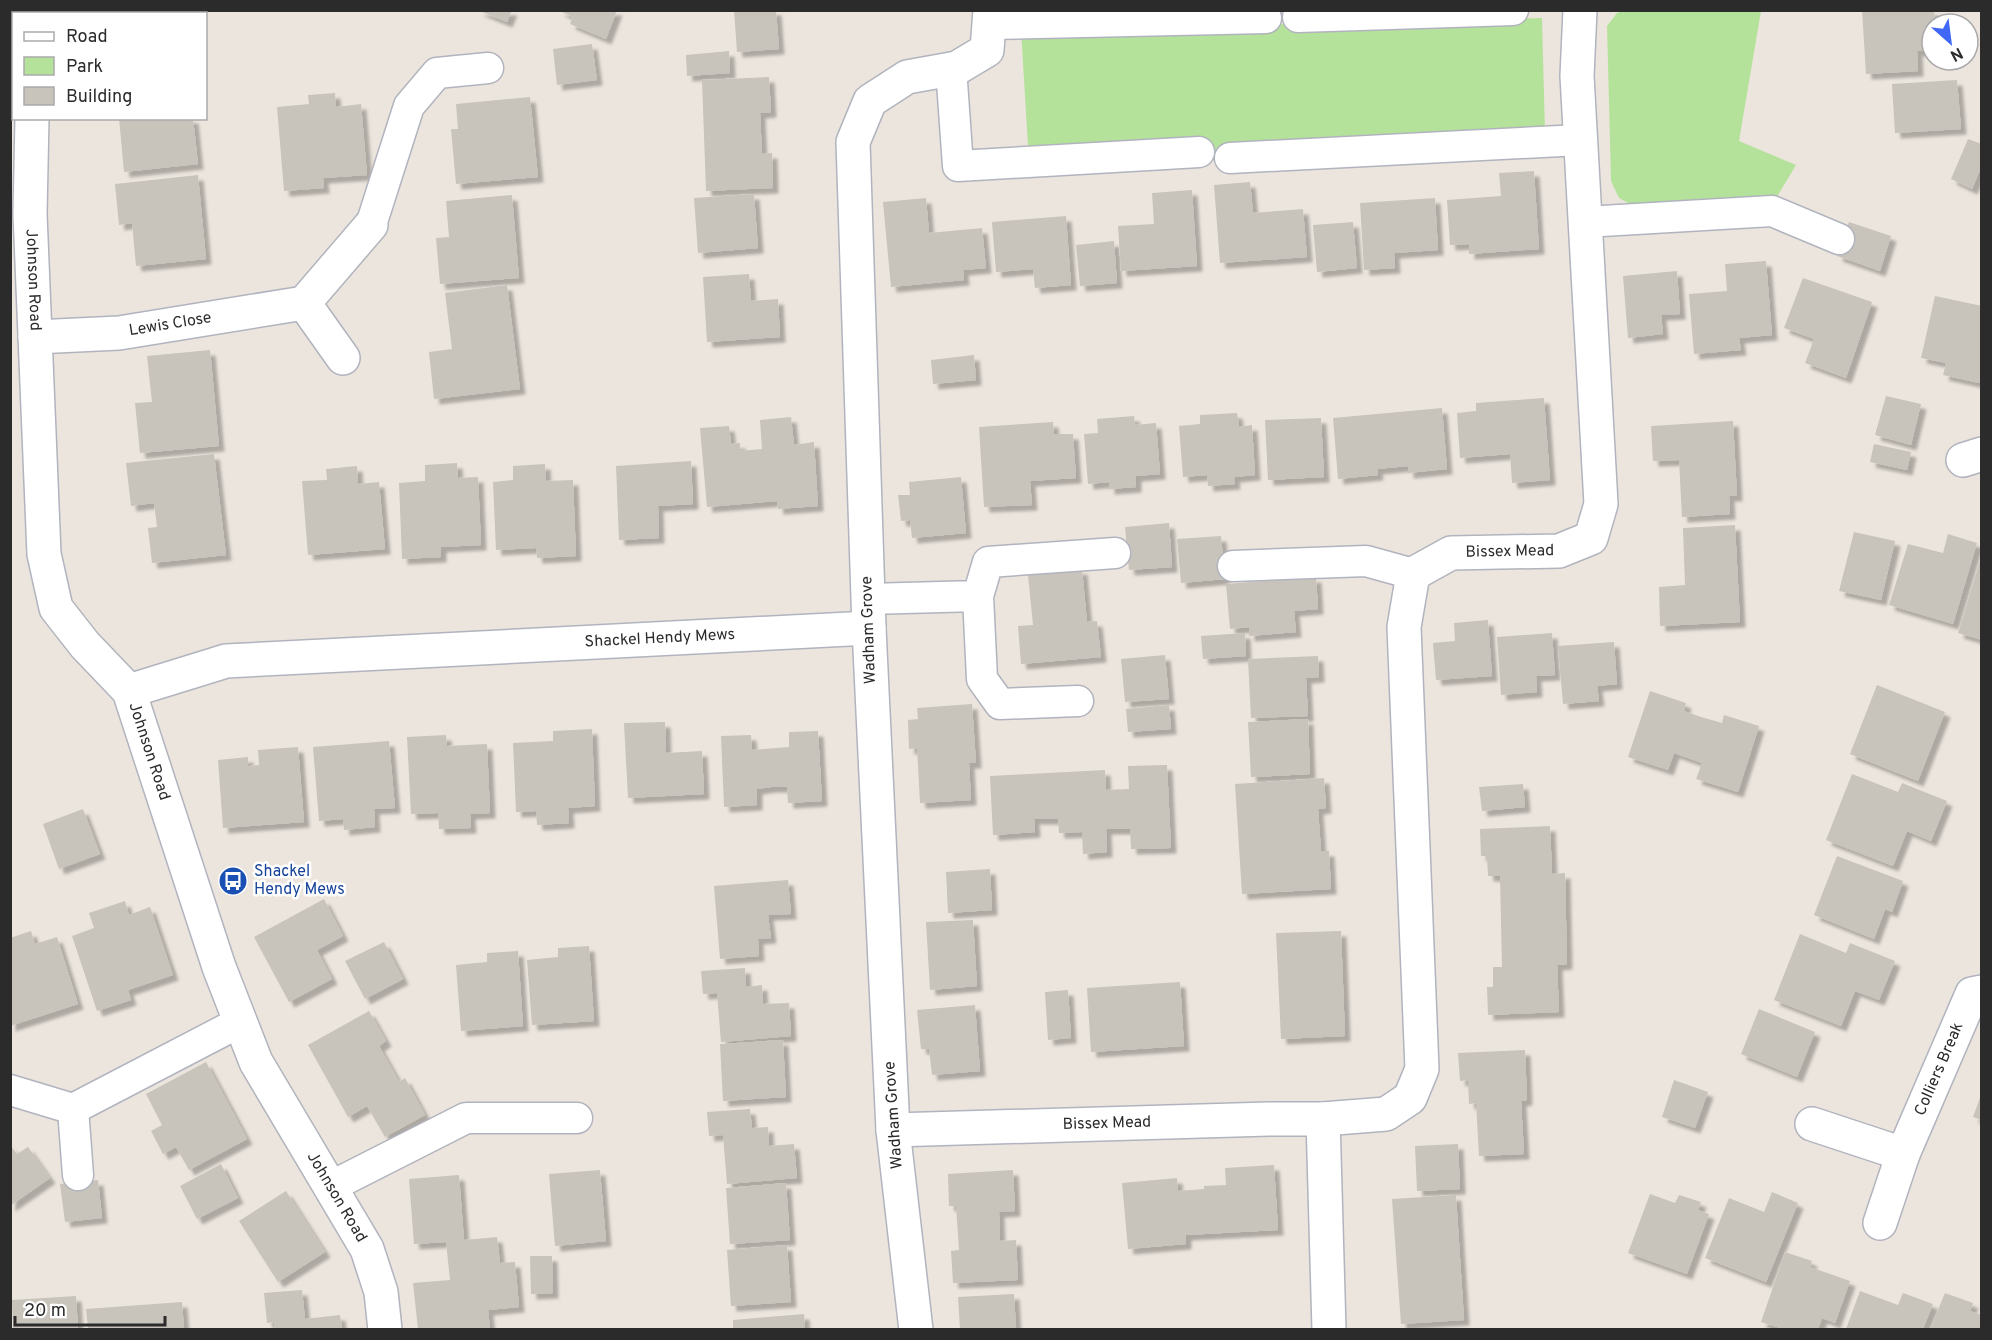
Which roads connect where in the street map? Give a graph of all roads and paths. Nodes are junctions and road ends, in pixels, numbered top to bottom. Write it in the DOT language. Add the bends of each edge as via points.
graph roads {
  1 [pos="1513,10"];
  2 [pos="1580,10"];
  3 [pos="990,17"];
  4 [pos="1298,17"];
  5 [pos="1266,18"];
  6 [pos="488,68"];
  7 [pos="951,68"];
  8 [pos="25,120"];
  9 [pos="1580,140"];
  10 [pos="1199,152"];
  11 [pos="1230,158"];
  12 [pos="1585,222"];
  13 [pos="371,225"];
  14 [pos="1839,239"];
  15 [pos="304,303"];
  16 [pos="35,338"];
  17 [pos="343,358"];
  18 [pos="1115,553"];
  19 [pos="1233,566"];
  20 [pos="1413,574"];
  21 [pos="978,596"];
  22 [pos="868,614"];
  23 [pos="129,691"];
  24 [pos="1078,701"];
  25 [pos="1982,992"];
  26 [pos="240,1022"];
  27 [pos="10,1090"];
  28 [pos="73,1109"];
  29 [pos="577,1118"];
  30 [pos="1323,1119"];
  31 [pos="1812,1124"];
  32 [pos="893,1131"];
  33 [pos="1903,1154"];
  34 [pos="78,1175"];
  35 [pos="330,1187"];
  36 [pos="1880,1223"];
  37 [pos="385,1329"];
  38 [pos="916,1329"];
  39 [pos="1329,1329"];
  1 -- 4 [label="lane"];
  2 -- 9 [label="street, Bissex Mead"];
  3 -- 5 [label="lane"];
  3 -- 7 [label="street, Wadham Grove" via="987,50"];
  6 -- 13 [label="lane" via="437,73 409,106"];
  7 -- 10 [label="lane" via="958,166"];
  7 -- 22 [label="street, Wadham Grove" via="907,77 870,101 853,142"];
  8 -- 16 [label="street, Johnson Road"];
  9 -- 11 [label="lane"];
  9 -- 12 [label="street, Bissex Mead"];
  12 -- 14 [label="lane" via="1772,211"];
  12 -- 20 [label="street, Bissex Mead" via="1601,504 1591,538 1560,551 1451,553"];
  13 -- 15 [label="street"];
  15 -- 16 [label="street, Lewis Close" via="119,333"];
  15 -- 17 [label="street"];
  16 -- 23 [label="street, Johnson Road" via="44,554 56,608"];
  18 -- 21 [label="lane" via="988,562"];
  19 -- 20 [label="lane" via="1366,561"];
  20 -- 30 [label="street, Bissex Mead" via="1404,627 1422,1069 1410,1098 1386,1114"];
  21 -- 22 [label="lane"];
  21 -- 24 [label="lane" via="982,679 1000,704"];
  22 -- 23 [label="street, Shackel Hendy Mews" via="226,661"];
  22 -- 32 [label="street, Wadham Grove"];
  23 -- 26 [label="street, Johnson Road"];
  25 -- 33 [label="street, Colliers Break" via="1972,994"];
  26 -- 28 [label="lane"];
  26 -- 35 [label="street, Johnson Road" via="256,1062"];
  27 -- 28 [label="lane"];
  28 -- 34 [label="lane"];
  29 -- 35 [label="lane" via="466,1118"];
  30 -- 32 [label="street, Bissex Mead"];
  30 -- 39 [label="street"];
  31 -- 33 [label="street"];
  32 -- 38 [label="street, Wadham Grove"];
  33 -- 36 [label="street, Colliers Break"];
  35 -- 37 [label="street, Johnson Road" via="367,1249 381,1292"];
}
